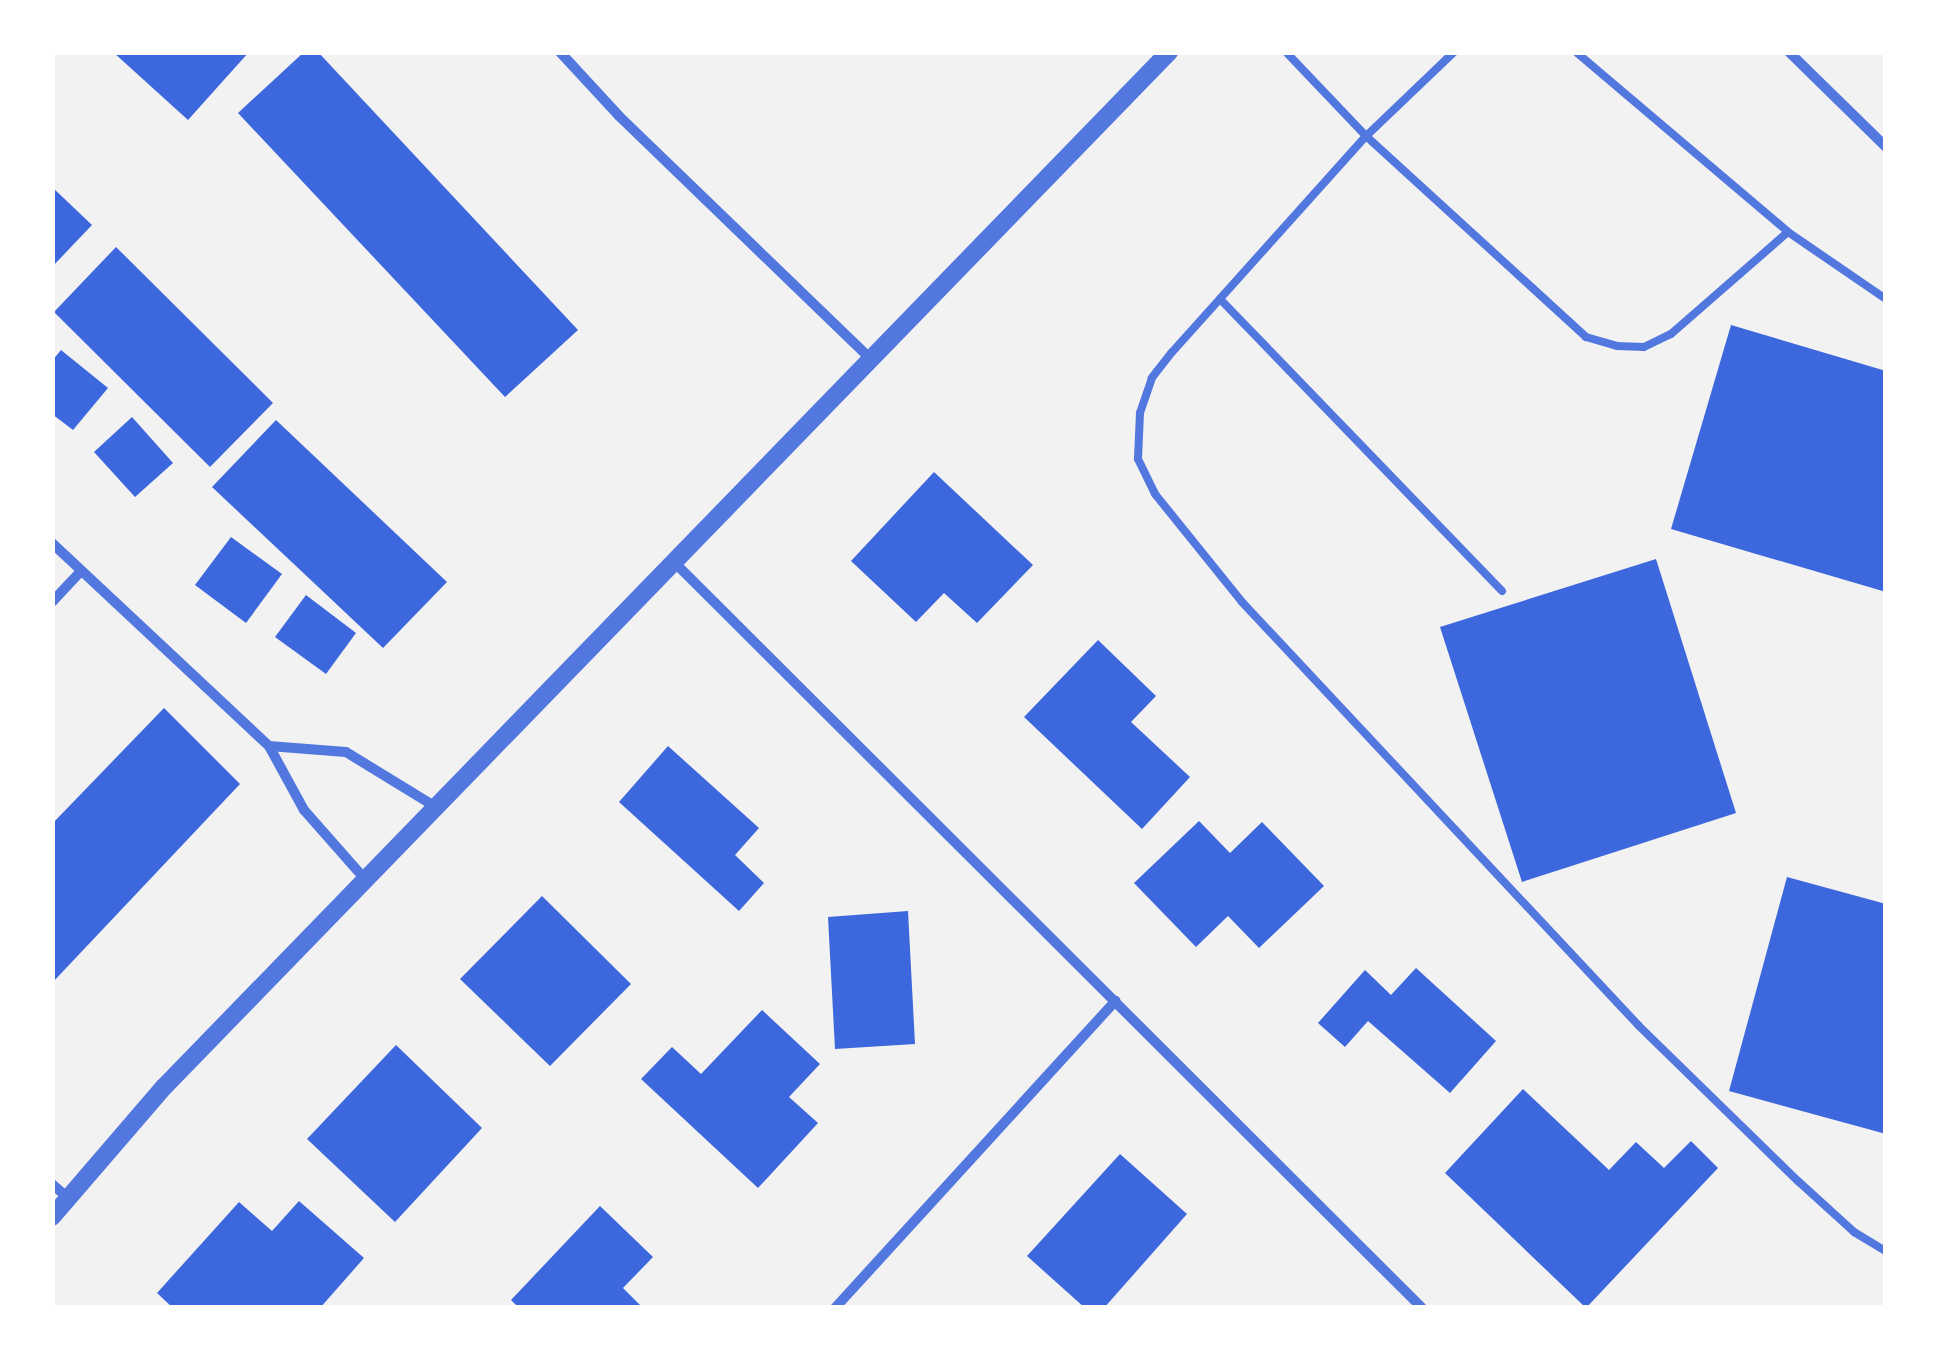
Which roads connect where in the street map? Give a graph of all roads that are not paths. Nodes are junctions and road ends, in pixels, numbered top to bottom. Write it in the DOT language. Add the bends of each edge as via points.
graph roads {
  1 [pos="560,52"];
  2 [pos="1286,52"];
  3 [pos="1454,52"];
  4 [pos="1576,52"];
  5 [pos="1788,52"];
  6 [pos="1160,56"];
  7 [pos="1366,136"];
  8 [pos="1886,147"];
  9 [pos="1788,232"];
  10 [pos="1220,299"];
  11 [pos="1886,299"];
  12 [pos="870,358"];
  13 [pos="52,543"];
  14 [pos="672,560"];
  15 [pos="81,571"];
  16 [pos="1502,591"];
  17 [pos="52,602"];
  18 [pos="270,746"];
  19 [pos="434,806"];
  20 [pos="364,878"];
  21 [pos="1115,1001"];
  22 [pos="52,1184"];
  23 [pos="68,1198"];
  24 [pos="52,1217"];
  25 [pos="1886,1251"];
  26 [pos="834,1308"];
  27 [pos="1422,1308"];
  1 -- 12 [label="street"];
  2 -- 7 [label="lane"];
  3 -- 7 [label="lane"];
  4 -- 9 [label="lane"];
  5 -- 8 [label="street"];
  6 -- 12 [label="street"];
  7 -- 9 [label="lane" via="1586,337 1617,346 1644,347 1671,334"];
  7 -- 10 [label="lane"];
  9 -- 11 [label="lane"];
  10 -- 16 [label="lane"];
  10 -- 25 [label="lane" via="1152,378 1140,413 1138,459 1155,494 1242,602 1639,1026 1798,1181 1854,1232"];
  12 -- 14 [label="street"];
  13 -- 15 [label="street"];
  14 -- 19 [label="street"];
  14 -- 21 [label="street"];
  15 -- 17 [label="street"];
  15 -- 18 [label="street"];
  18 -- 19 [label="street" via="346,752"];
  18 -- 20 [label="street" via="304,810"];
  19 -- 20 [label="street"];
  20 -- 23 [label="street" via="164,1086"];
  21 -- 26 [label="street"];
  21 -- 27 [label="street"];
  22 -- 23 [label="street"];
  23 -- 24 [label="street"];
}
